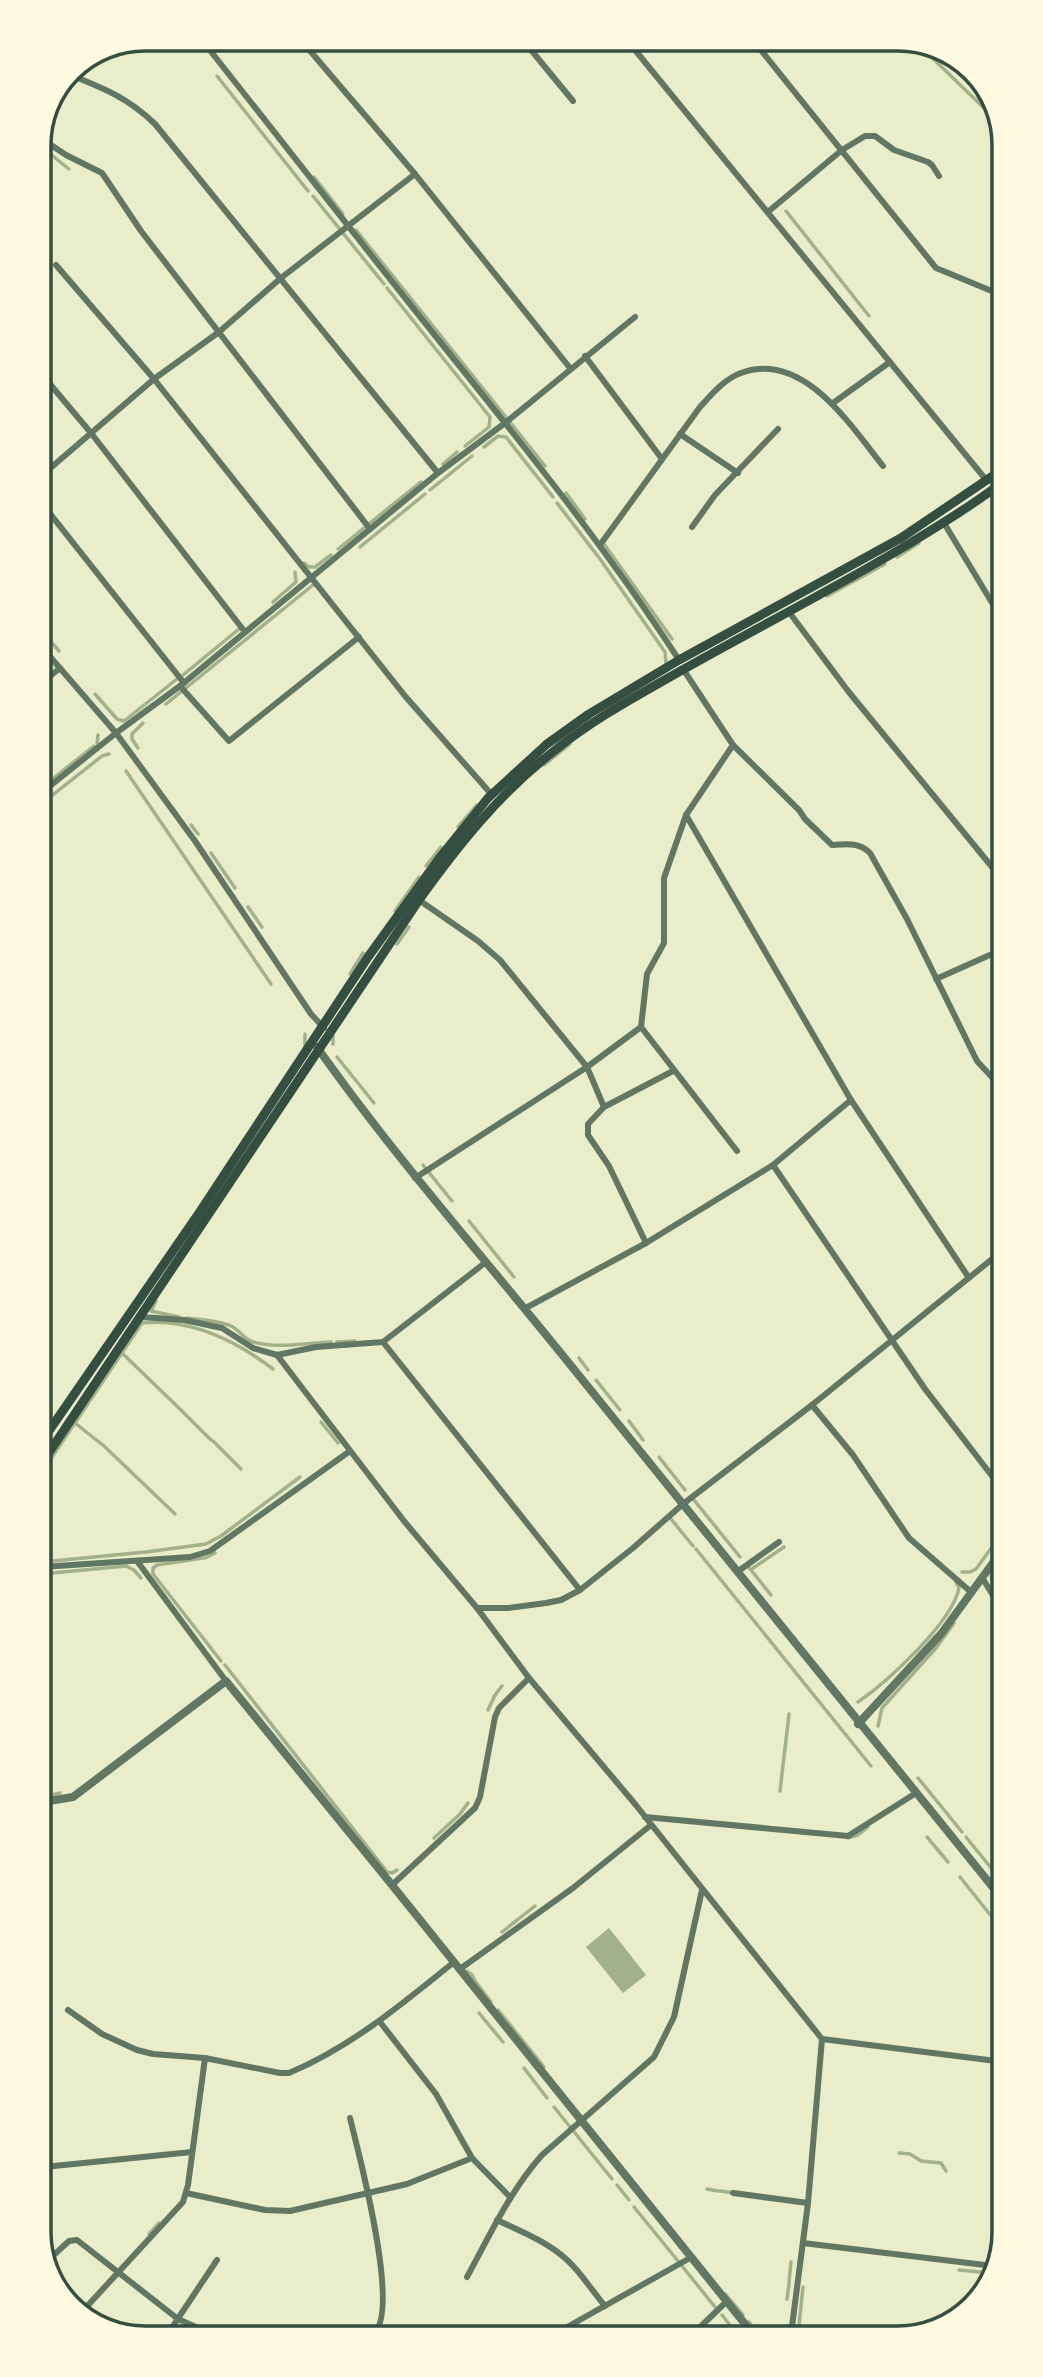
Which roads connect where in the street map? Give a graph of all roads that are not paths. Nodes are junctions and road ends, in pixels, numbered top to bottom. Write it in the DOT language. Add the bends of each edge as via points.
graph roads {
  1 [pos="211,51"];
  2 [pos="311,51"];
  3 [pos="532,51"];
  4 [pos="636,51"];
  5 [pos="762,51"];
  6 [pos="78,78"];
  7 [pos="573,102"];
  8 [pos="51,145"];
  9 [pos="842,150"];
  10 [pos="415,174"];
  11 [pos="939,176"];
  12 [pos="769,211"];
  13 [pos="348,226"];
  14 [pos="56,265"];
  15 [pos="281,278"];
  16 [pos="992,291"];
  17 [pos="635,317"];
  18 [pos="219,332"];
  19 [pos="585,356"];
  20 [pos="890,362"];
  21 [pos="570,368"];
  22 [pos="154,379"];
  23 [pos="51,385"];
  24 [pos="833,403"];
  25 [pos="505,423"];
  26 [pos="778,429"];
  27 [pos="91,433"];
  28 [pos="680,434"];
  29 [pos="662,459"];
  30 [pos="883,467"];
  31 [pos="51,468"];
  32 [pos="438,473"];
  33 [pos="738,473"];
  34 [pos="992,477"];
  35 [pos="987,481"];
  36 [pos="992,490"];
  37 [pos="51,514"];
  38 [pos="944,523"];
  39 [pos="692,527"];
  40 [pos="370,529"];
  41 [pos="600,545"];
  42 [pos="853,565"];
  43 [pos="858,575"];
  44 [pos="312,578"];
  45 [pos="992,603"];
  46 [pos="789,612"];
  47 [pos="245,632"];
  48 [pos="359,637"];
  49 [pos="51,659"];
  50 [pos="681,665"];
  51 [pos="59,669"];
  52 [pos="51,675"];
  53 [pos="182,684"];
  54 [pos="116,733"];
  55 [pos="733,745"];
  56 [pos="51,785"];
  57 [pos="492,795"];
  58 [pos="686,815"];
  59 [pos="992,867"];
  60 [pos="419,900"];
  61 [pos="992,954"];
  62 [pos="936,979"];
  63 [pos="641,1027"];
  64 [pos="325,1030"];
  65 [pos="315,1044"];
  66 [pos="586,1067"];
  67 [pos="673,1071"];
  68 [pos="992,1077"];
  69 [pos="851,1100"];
  70 [pos="604,1107"];
  71 [pos="737,1151"];
  72 [pos="773,1165"];
  73 [pos="415,1178"];
  74 [pos="646,1243"];
  75 [pos="992,1259"];
  76 [pos="486,1262"];
  77 [pos="969,1278"];
  78 [pos="524,1309"];
  79 [pos="141,1317"];
  80 [pos="893,1339"];
  81 [pos="383,1342"];
  82 [pos="277,1355"];
  83 [pos="812,1405"];
  84 [pos="51,1428"];
  85 [pos="51,1450"];
  86 [pos="350,1451"];
  87 [pos="992,1476"];
  88 [pos="683,1504"];
  89 [pos="779,1542"];
  90 [pos="137,1561"];
  91 [pos="992,1565"];
  92 [pos="51,1566"];
  93 [pos="737,1572"];
  94 [pos="983,1578"];
  95 [pos="580,1590"];
  96 [pos="971,1592"];
  97 [pos="992,1593"];
  98 [pos="477,1608"];
  99 [pos="529,1678"];
  100 [pos="226,1681"];
  101 [pos="858,1724"];
  102 [pos="916,1793"];
  103 [pos="51,1801"];
  104 [pos="645,1817"];
  105 [pos="651,1825"];
  106 [pos="393,1885"];
  107 [pos="992,1886"];
  108 [pos="702,1890"];
  109 [pos="457,1966"];
  110 [pos="68,2010"];
  111 [pos="380,2022"];
  112 [pos="822,2039"];
  113 [pos="205,2058"];
  114 [pos="992,2060"];
  115 [pos="350,2118"];
  116 [pos="580,2121"];
  117 [pos="192,2152"];
  118 [pos="472,2158"];
  119 [pos="51,2166"];
  120 [pos="186,2193"];
  121 [pos="733,2193"];
  122 [pos="369,2195"];
  123 [pos="510,2197"];
  124 [pos="808,2203"];
  125 [pos="497,2220"];
  126 [pos="803,2243"];
  127 [pos="54,2254"];
  128 [pos="690,2258"];
  129 [pos="217,2260"];
  130 [pos="986,2265"];
  131 [pos="119,2272"];
  132 [pos="467,2277"];
  133 [pos="726,2302"];
  134 [pos="87,2306"];
  135 [pos="605,2306"];
  136 [pos="178,2319"];
  137 [pos="173,2326"];
  138 [pos="193,2326"];
  139 [pos="377,2326"];
  140 [pos="569,2326"];
  141 [pos="701,2326"];
  142 [pos="746,2326"];
  143 [pos="792,2326"];
  1 -- 13 [label="street"];
  2 -- 10 [label="street"];
  3 -- 7 [label="street"];
  4 -- 12 [label="street"];
  5 -- 9 [label="street"];
  6 -- 15 [label="street" via="128,101 155,124"];
  8 -- 18 [label="street" via="102,173"];
  9 -- 11 [label="street" via="870,135 932,164"];
  9 -- 12 [label="street"];
  9 -- 16 [label="street" via="936,268"];
  10 -- 13 [label="street"];
  10 -- 21 [label="street"];
  12 -- 20 [label="street"];
  13 -- 15 [label="street"];
  13 -- 25 [label="street"];
  14 -- 22 [label="street"];
  15 -- 18 [label="street"];
  15 -- 32 [label="street"];
  17 -- 19 [label="street"];
  18 -- 22 [label="street"];
  18 -- 40 [label="street"];
  19 -- 21 [label="street"];
  19 -- 29 [label="street"];
  20 -- 24 [label="street"];
  20 -- 35 [label="street"];
  21 -- 25 [label="street"];
  22 -- 27 [label="street"];
  22 -- 44 [label="street"];
  23 -- 27 [label="street"];
  24 -- 28 [label="street" via="787,373 762,368 739,373 719,387"];
  24 -- 30 [label="street"];
  25 -- 32 [label="street"];
  25 -- 41 [label="street"];
  26 -- 33 [label="street"];
  27 -- 31 [label="street"];
  27 -- 47 [label="street"];
  28 -- 29 [label="street"];
  28 -- 33 [label="street"];
  29 -- 41 [label="street"];
  32 -- 40 [label="street"];
  33 -- 39 [label="street"];
  34 -- 35 [label="main road"];
  35 -- 42 [label="main road"];
  36 -- 38 [label="main road"];
  37 -- 53 [label="street"];
  38 -- 43 [label="main road"];
  38 -- 45 [label="street"];
  40 -- 44 [label="street"];
  41 -- 50 [label="street"];
  42 -- 43 [label="main road"];
  42 -- 50 [label="main road"];
  43 -- 46 [label="main road"];
  44 -- 47 [label="street"];
  44 -- 48 [label="street"];
  46 -- 50 [label="main road"];
  46 -- 59 [label="street"];
  47 -- 53 [label="street"];
  48 -- 53 [label="street" via="229,741"];
  48 -- 57 [label="street"];
  49 -- 51 [label="street"];
  50 -- 55 [label="street"];
  50 -- 57 [label="main road" via="568,729"];
  50 -- 60 [label="main road" via="585,727 523,776 472,829"];
  51 -- 52 [label="street"];
  51 -- 54 [label="street"];
  53 -- 54 [label="street"];
  54 -- 56 [label="street"];
  54 -- 64 [label="street"];
  55 -- 58 [label="street"];
  55 -- 62 [label="street" via="832,845 851,843 870,853"];
  57 -- 64 [label="main road" via="368,957"];
  58 -- 63 [label="street" via="662,883 664,943 647,974"];
  58 -- 69 [label="street"];
  60 -- 64 [label="main road"];
  60 -- 66 [label="street" via="500,960"];
  61 -- 62 [label="street"];
  62 -- 68 [label="street" via="977,1061"];
  63 -- 66 [label="street"];
  63 -- 67 [label="street"];
  64 -- 65 [label="main road"];
  65 -- 73 [label="street"];
  65 -- 79 [label="main road"];
  65 -- 84 [label="main road"];
  66 -- 70 [label="street"];
  66 -- 73 [label="street"];
  67 -- 70 [label="street"];
  67 -- 71 [label="street"];
  69 -- 72 [label="street"];
  69 -- 77 [label="street"];
  70 -- 74 [label="street" via="588,1124 588,1135 609,1166"];
  72 -- 74 [label="street"];
  72 -- 80 [label="street"];
  73 -- 76 [label="street"];
  74 -- 78 [label="street"];
  75 -- 77 [label="street"];
  76 -- 78 [label="street"];
  76 -- 81 [label="street"];
  77 -- 80 [label="street"];
  78 -- 88 [label="street"];
  79 -- 82 [label="street" via="222,1328 253,1348"];
  79 -- 85 [label="main road"];
  80 -- 83 [label="street"];
  80 -- 87 [label="street"];
  81 -- 82 [label="street"];
  81 -- 95 [label="street"];
  82 -- 86 [label="street"];
  83 -- 88 [label="street"];
  83 -- 96 [label="street" via="853,1455 909,1538"];
  86 -- 90 [label="street" via="210,1551"];
  86 -- 98 [label="street"];
  88 -- 93 [label="street"];
  88 -- 95 [label="street"];
  89 -- 93 [label="street"];
  90 -- 92 [label="street"];
  90 -- 100 [label="street"];
  91 -- 94 [label="street"];
  93 -- 101 [label="street"];
  94 -- 96 [label="street"];
  94 -- 97 [label="street"];
  95 -- 98 [label="street" via="546,1603"];
  96 -- 101 [label="street" via="941,1634"];
  98 -- 99 [label="street"];
  99 -- 104 [label="street"];
  99 -- 106 [label="street" via="495,1717 475,1808"];
  100 -- 103 [label="street" via="72,1797"];
  100 -- 106 [label="street"];
  101 -- 102 [label="street"];
  102 -- 104 [label="street" via="848,1836"];
  102 -- 107 [label="street"];
  104 -- 105 [label="street"];
  105 -- 108 [label="street"];
  105 -- 109 [label="street" via="562,1896"];
  106 -- 109 [label="street"];
  108 -- 112 [label="street"];
  108 -- 116 [label="street" via="674,2017 653,2057"];
  109 -- 111 [label="street"];
  109 -- 116 [label="street"];
  110 -- 113 [label="street" via="102,2034 137,2050"];
  111 -- 113 [label="street" via="289,2073"];
  111 -- 118 [label="street" via="436,2094"];
  112 -- 114 [label="street"];
  112 -- 124 [label="street"];
  113 -- 117 [label="street"];
  115 -- 122 [label="street"];
  116 -- 123 [label="street" via="542,2155"];
  116 -- 128 [label="street"];
  117 -- 119 [label="street"];
  117 -- 120 [label="street"];
  118 -- 122 [label="street" via="430,2177"];
  118 -- 123 [label="street"];
  120 -- 122 [label="street" via="280,2211"];
  120 -- 131 [label="street" via="183,2202"];
  121 -- 124 [label="street"];
  122 -- 139 [label="street" via="382,2275 383,2309"];
  123 -- 125 [label="street"];
  124 -- 126 [label="street"];
  125 -- 132 [label="street"];
  125 -- 135 [label="street" via="561,2255"];
  126 -- 130 [label="street"];
  126 -- 143 [label="street"];
  127 -- 131 [label="street" via="74,2239"];
  128 -- 133 [label="street"];
  128 -- 135 [label="street"];
  129 -- 136 [label="street"];
  131 -- 134 [label="street"];
  131 -- 136 [label="street"];
  133 -- 141 [label="street"];
  133 -- 142 [label="street"];
  135 -- 140 [label="street"];
  136 -- 137 [label="street"];
  136 -- 138 [label="street"];
}
